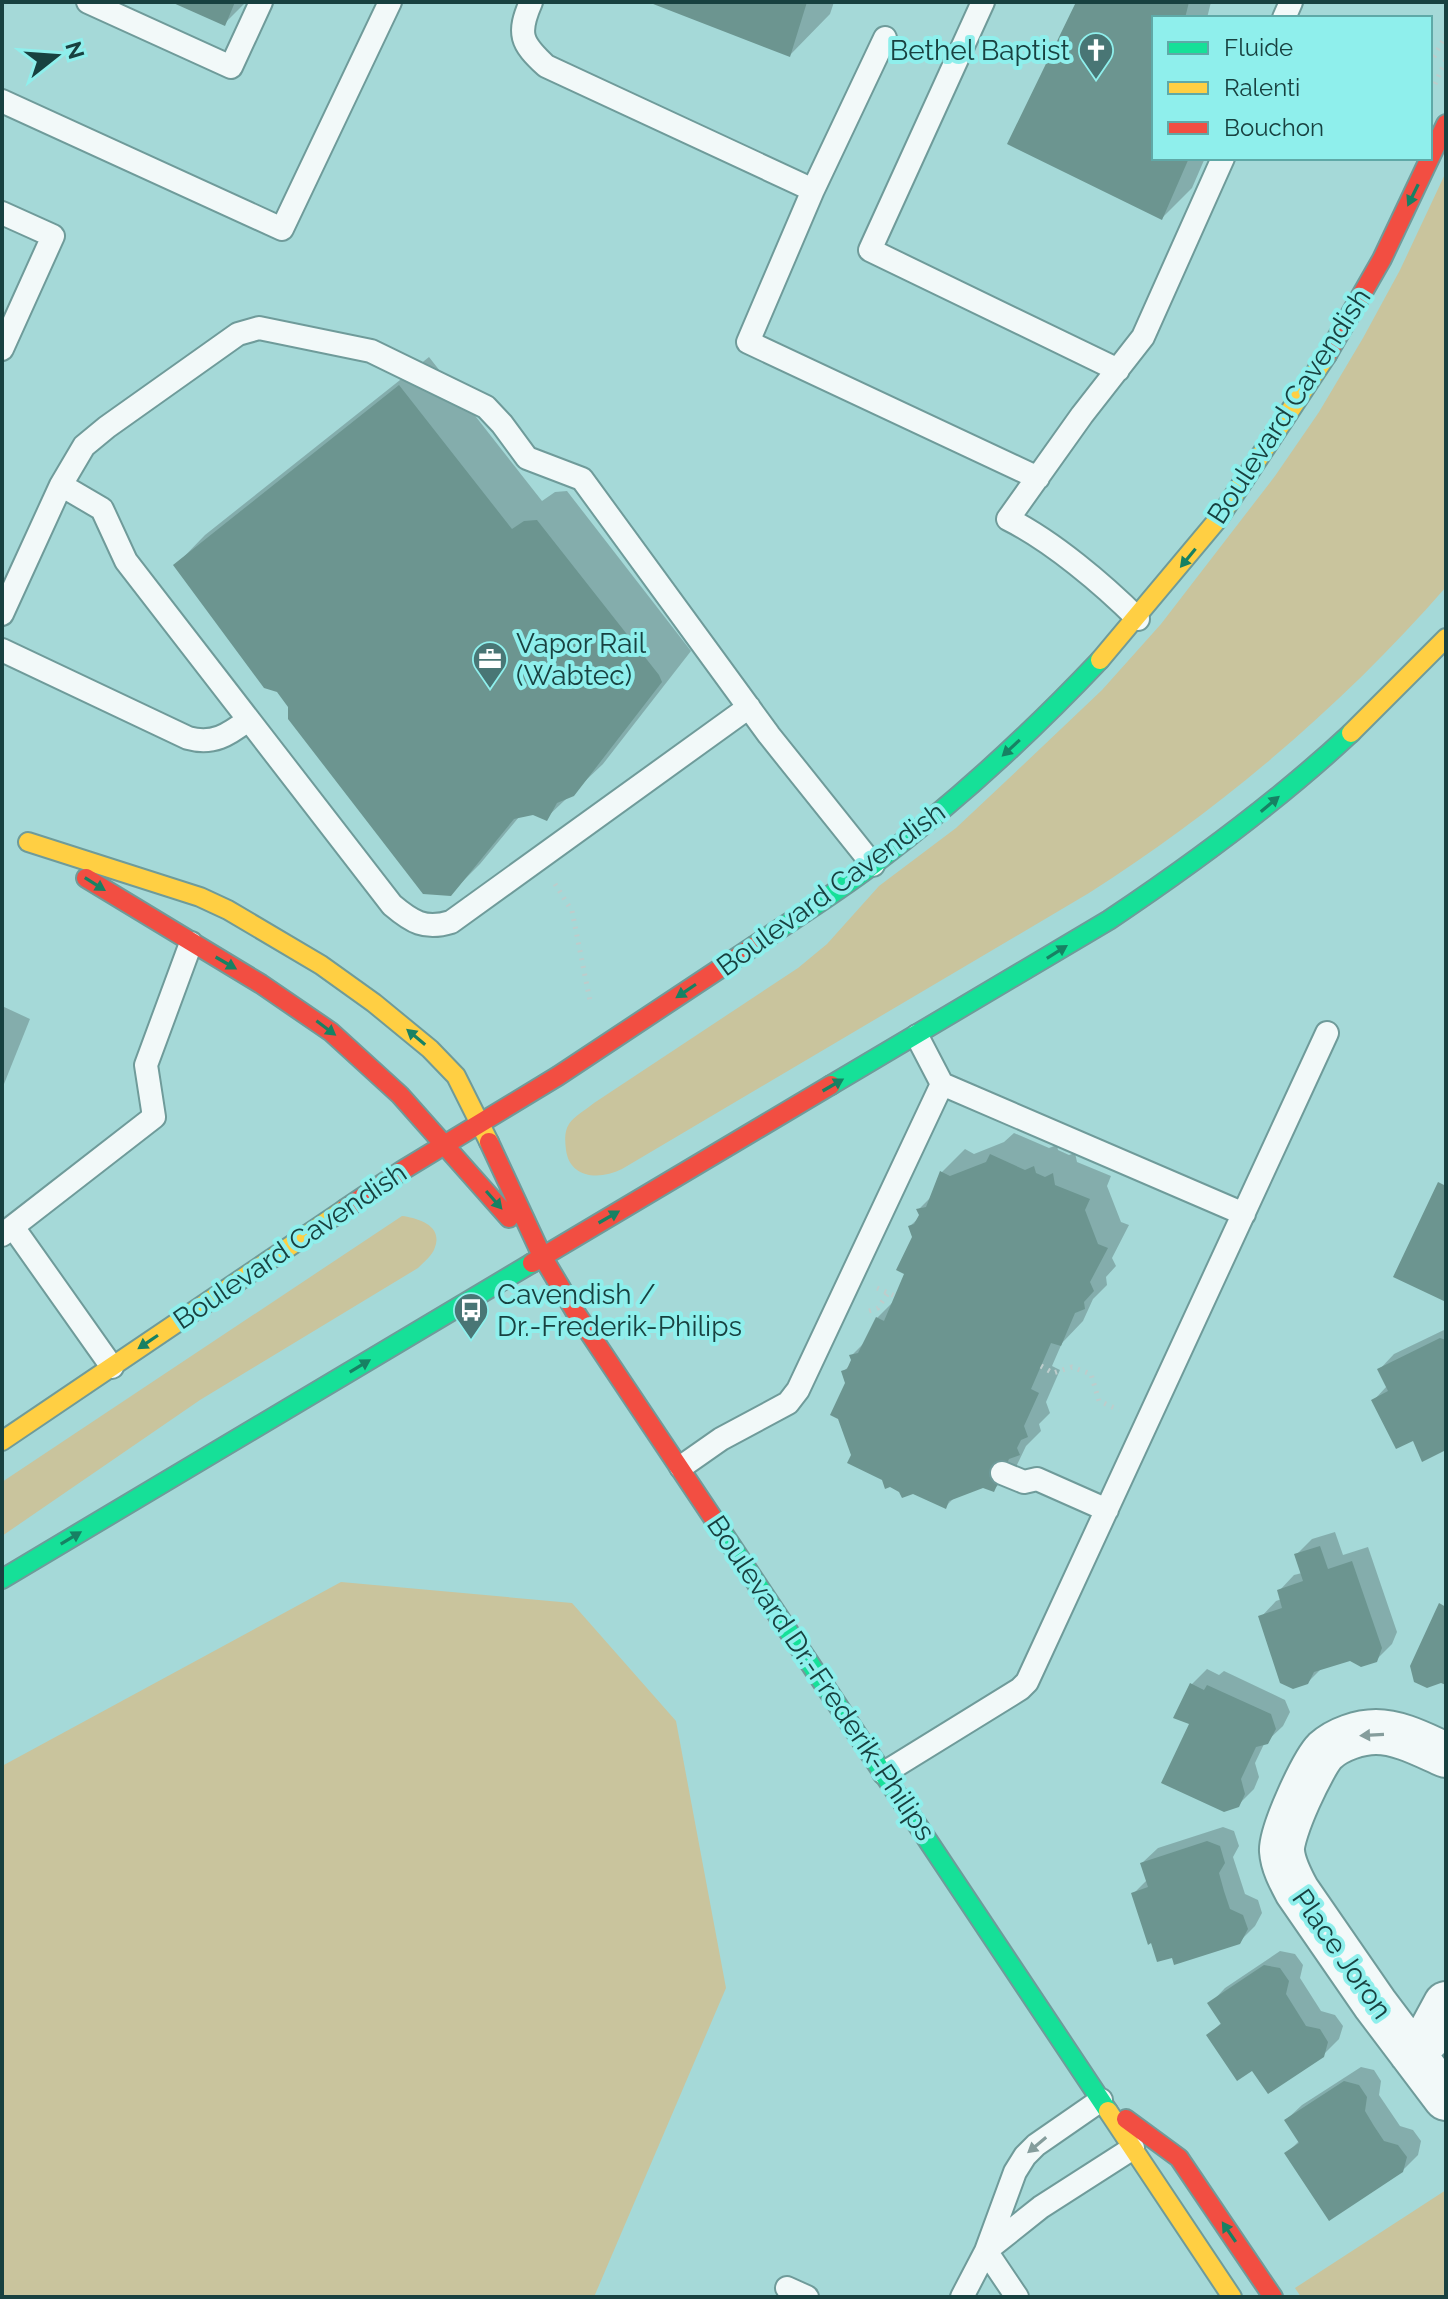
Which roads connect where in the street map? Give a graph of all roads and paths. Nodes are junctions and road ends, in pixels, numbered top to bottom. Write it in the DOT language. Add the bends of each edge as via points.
graph roads {
  1 [pos="88,2"];
  2 [pos="261,2"];
  3 [pos="390,2"];
  4 [pos="531,2"];
  5 [pos="983,2"];
  6 [pos="1446,35"];
  7 [pos="885,38"];
  8 [pos="1432,60"];
  9 [pos="1446,60"];
  10 [pos="1432,91"];
  11 [pos="2,101"];
  12 [pos="1446,124"];
  13 [pos="1432,154"];
  14 [pos="1222,160"];
  15 [pos="1429,160"];
  16 [pos="813,190"];
  17 [pos="2,213"];
  18 [pos="2,349"];
  19 [pos="1118,370"];
  20 [pos="1038,478"];
  21 [pos="61,485"];
  22 [pos="2,614"];
  23 [pos="1138,619"];
  24 [pos="1446,638"];
  25 [pos="2,650"];
  26 [pos="749,707"];
  27 [pos="248,720"];
  28 [pos="873,865"];
  29 [pos="551,878"];
  30 [pos="191,943"];
  31 [pos="590,1001"];
  32 [pos="1327,1033"];
  33 [pos="917,1036"];
  34 [pos="942,1084"];
  35 [pos="481,1124"];
  36 [pos="446,1144"];
  37 [pos="1244,1214"];
  38 [pos="8,1231"];
  39 [pos="542,1256"];
  40 [pos="882,1290"];
  41 [pos="895,1296"];
  42 [pos="1041,1366"];
  43 [pos="112,1367"];
  44 [pos="1130,1416"];
  45 [pos="2,1441"];
  46 [pos="681,1467"];
  47 [pos="1002,1473"];
  48 [pos="1107,1510"];
  49 [pos="2,1579"];
  50 [pos="1446,1755"];
  51 [pos="884,1773"];
  52 [pos="1446,2004"];
  53 [pos="1411,2052"];
  54 [pos="1446,2098"];
  55 [pos="1101,2100"];
  56 [pos="1133,2148"];
  57 [pos="986,2251"];
  58 [pos="962,2297"];
  59 [pos="1017,2297"];
  60 [pos="1232,2297"];
  61 [pos="1273,2297"];
  1 -- 2 [label="lane" via="231,67"];
  3 -- 11 [label="lane" via="282,229"];
  4 -- 16 [label="lane" via="522,22 523,37 546,66"];
  5 -- 19 [label="lane" via="870,250"];
  6 -- 8 [label="path"];
  7 -- 16 [label="lane"];
  9 -- 10 [label="path"];
  12 -- 13 [label="main road, Boulevard Cavendish, one-way"];
  14 -- 19 [label="lane" via="1143,337"];
  15 -- 23 [label="main road, Boulevard Cavendish, one-way" via="1382,259 1314,378 1219,518"];
  16 -- 20 [label="lane" via="748,342"];
  17 -- 18 [label="lane" via="53,236"];
  19 -- 20 [label="lane"];
  20 -- 23 [label="lane" via="1008,519 1102,585"];
  21 -- 22 [label="lane"];
  21 -- 26 [label="lane" via="84,446 238,334 259,328 371,351 486,407 527,458 582,479"];
  21 -- 27 [label="lane" via="102,509 126,561"];
  23 -- 28 [label="main road, Boulevard Cavendish, one-way" via="1054,708"];
  33 -- 24 [label="main road, one-way" via="1109,920 1213,848 1339,744"];
  25 -- 27 [label="lane" via="200,742 227,735"];
  26 -- 27 [label="lane" via="451,922 426,927 392,905"];
  26 -- 28 [label="lane"];
  28 -- 35 [label="main road, Boulevard Cavendish, one-way"];
  29 -- 31 [label="path" via="572,911"];
  35 -- 30 [label="main road, Boulevard Dr.-Frederik-Philips, one-way" via="456,1076 430,1049 374,1003 273,935 200,897 22,839"];
  30 -- 36 [label="main road, Boulevard Dr.-Frederik-Philips, one-way" via="331,1032"];
  30 -- 38 [label="lane" via="146,1065 154,1117"];
  32 -- 37 [label="lane"];
  33 -- 34 [label="lane"];
  39 -- 33 [label="main road, one-way"];
  34 -- 37 [label="lane"];
  34 -- 46 [label="lane" via="798,1390 788,1403"];
  35 -- 36 [label="main road, Boulevard Cavendish"];
  35 -- 39 [label="main road, Boulevard Dr.-Frederik-Philips"];
  36 -- 39 [label="main road, Boulevard Dr.-Frederik-Philips, one-way"];
  36 -- 43 [label="main road, Boulevard Cavendish, one-way"];
  37 -- 48 [label="lane"];
  38 -- 43 [label="lane"];
  39 -- 46 [label="main road, Boulevard Dr.-Frederik-Philips"];
  49 -- 39 [label="main road, one-way"];
  40 -- 41 [label="path"];
  42 -- 44 [label="path" via="1053,1373 1072,1367 1091,1374 1099,1401"];
  43 -- 45 [label="main road, Boulevard Cavendish"];
  46 -- 51 [label="main road, Boulevard Dr.-Frederik-Philips"];
  47 -- 48 [label="lane" via="1024,1482 1037,1479"];
  48 -- 51 [label="lane" via="1027,1682"];
  50 -- 53 [label="street, Place Joron, one-way" via="1376,1732 1346,1738 1324,1752 1286,1825 1281,1849 1297,1891"];
  51 -- 55 [label="main road, Boulevard Dr.-Frederik-Philips"];
  52 -- 53 [label="street" via="1427,2039"];
  53 -- 54 [label="street, Place Joron"];
  55 -- 56 [label="main road, Boulevard Dr.-Frederik-Philips"];
  55 -- 57 [label="lane, one-way" via="1025,2156"];
  61 -- 55 [label="main road, Boulevard Dr.-Frederik-Philips, one-way" via="1179,2158"];
  56 -- 57 [label="lane" via="1041,2207"];
  56 -- 60 [label="main road, Boulevard Dr.-Frederik-Philips"];
  57 -- 58 [label="lane"];
  57 -- 59 [label="lane"];
}
